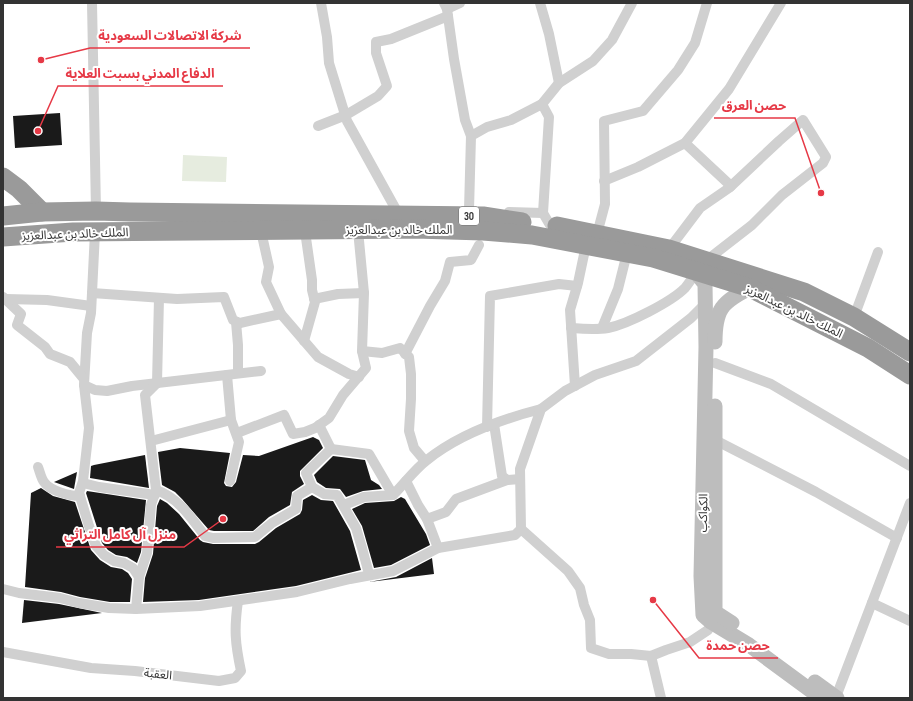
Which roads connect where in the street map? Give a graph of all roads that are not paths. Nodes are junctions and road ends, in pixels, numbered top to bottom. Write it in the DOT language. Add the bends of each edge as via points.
graph roads {
  1 [pos="92,3"];
  2 [pos="321,3"];
  3 [pos="460,3"];
  4 [pos="540,3"];
  5 [pos="632,3"];
  6 [pos="707,3"];
  7 [pos="782,3"];
  8 [pos="446,9"];
  9 [pos="559,83"];
  10 [pos="542,104"];
  11 [pos="346,115"];
  12 [pos="318,126"];
  13 [pos="471,136"];
  14 [pos="685,143"];
  15 [pos="3,177"];
  16 [pos="604,181"];
  17 [pos="731,186"];
  18 [pos="469,210"];
  19 [pos="96,211"];
  20 [pos="42,212"];
  21 [pos="4,213"];
  22 [pos="399,215"];
  23 [pos="426,216"];
  24 [pos="546,219"];
  25 [pos="305,230"];
  26 [pos="358,230"];
  27 [pos="261,231"];
  28 [pos="95,232"];
  29 [pos="7,236"];
  30 [pos="592,239"];
  31 [pos="479,245"];
  32 [pos="669,249"];
  33 [pos="878,252"];
  34 [pos="627,253"];
  35 [pos="699,268"];
  36 [pos="577,286"];
  37 [pos="750,288"];
  38 [pos="92,293"];
  39 [pos="364,293"];
  40 [pos="5,298"];
  41 [pos="159,298"];
  42 [pos="314,299"];
  43 [pos="705,304"];
  44 [pos="91,306"];
  45 [pos="281,314"];
  46 [pos="854,317"];
  47 [pos="236,322"];
  48 [pos="571,328"];
  49 [pos="602,328"];
  50 [pos="304,341"];
  51 [pos="362,351"];
  52 [pos="910,352"];
  53 [pos="405,354"];
  54 [pos="715,363"];
  55 [pos="261,371"];
  56 [pos="238,373"];
  57 [pos="227,375"];
  58 [pos="910,375"];
  59 [pos="359,376"];
  60 [pos="84,382"];
  61 [pos="157,383"];
  62 [pos="575,386"];
  63 [pos="541,410"];
  64 [pos="231,420"];
  65 [pos="319,425"];
  66 [pos="490,425"];
  67 [pos="237,433"];
  68 [pos="715,440"];
  69 [pos="151,441"];
  70 [pos="331,449"];
  71 [pos="426,461"];
  72 [pos="910,466"];
  73 [pos="38,467"];
  74 [pos="520,479"];
  75 [pos="507,480"];
  76 [pos="230,481"];
  77 [pos="406,481"];
  78 [pos="82,483"];
  79 [pos="312,487"];
  80 [pos="156,492"];
  81 [pos="392,495"];
  82 [pos="80,496"];
  83 [pos="910,503"];
  84 [pos="344,505"];
  85 [pos="427,519"];
  86 [pos="521,529"];
  87 [pos="897,538"];
  88 [pos="438,548"];
  89 [pos="369,574"];
  90 [pos="139,577"];
  91 [pos="3,589"];
  92 [pos="238,601"];
  93 [pos="872,603"];
  94 [pos="136,609"];
  95 [pos="713,617"];
  96 [pos="910,621"];
  97 [pos="3,652"];
  98 [pos="651,656"];
  99 [pos="661,698"];
  100 [pos="831,698"];
  1 -- 19 [label="street"];
  2 -- 11 [label="street" via="329,63"];
  3 -- 8 [label="street"];
  4 -- 9 [label="street"];
  5 -- 9 [label="street" via="612,40 593,60"];
  6 -- 16 [label="street" via="694,43 678,70 643,112 604,121"];
  7 -- 14 [label="street" via="729,89"];
  8 -- 11 [label="street" via="391,39 376,42 376,53 387,86 378,96"];
  8 -- 13 [label="street" via="465,120"];
  9 -- 10 [label="street"];
  10 -- 13 [label="street" via="510,120 486,127"];
  10 -- 24 [label="street" via="549,117"];
  11 -- 12 [label="street"];
  11 -- 22 [label="street" via="358,142"];
  13 -- 18 [label="street"];
  14 -- 16 [label="street"];
  14 -- 17 [label="street"];
  15 -- 20 [label="highway"];
  16 -- 30 [label="street" via="604,204"];
  17 -- 32 [label="street" via="700,208"];
  17 -- 35 [label="street" via="803,120 826,157 823,163 782,195 752,225"];
  18 -- 23 [label="street" via="453,209"];
  18 -- 24 [label="street"];
  19 -- 20 [label="highway, الملك خالد بن عبدالعزيز / 30"];
  19 -- 22 [label="highway, الملك خالد بن عبدالعزيز / 30"];
  20 -- 21 [label="highway, الملك خالد بن عبدالعزيز / 30"];
  21 -- 29 [label="street"];
  22 -- 23 [label="highway, الملك خالد بن عبدالعزيز / 30"];
  23 -- 24 [label="highway, الملك خالد بن عبدالعزيز / 30"];
  24 -- 30 [label="highway, الملك خالد بن عبدالعزيز / 30"];
  25 -- 26 [label="highway, الملك خالد بن عبدالعزيز / 30"];
  25 -- 27 [label="highway, الملك خالد بن عبدالعزيز / 30"];
  25 -- 42 [label="street"];
  26 -- 30 [label="highway, الملك خالد بن عبدالعزيز / 30" via="483,230"];
  26 -- 39 [label="street"];
  27 -- 28 [label="highway, الملك خالد بن عبدالعزيز / 30"];
  27 -- 45 [label="street" via="269,267 266,282"];
  28 -- 29 [label="highway, الملك خالد بن عبدالعزيز / 30"];
  28 -- 38 [label="street"];
  30 -- 32 [label="highway, الملك خالد بن عبدالعزيز / 30"];
  30 -- 34 [label="highway, الملك خالد بن عبدالعزيز / 30"];
  30 -- 36 [label="street"];
  31 -- 53 [label="street" via="471,260 450,262 445,281"];
  32 -- 35 [label="highway, الملك خالد بن عبدالعزيز / 30"];
  33 -- 46 [label="street"];
  34 -- 35 [label="highway, الملك خالد بن عبدالعزيز / 30"];
  34 -- 49 [label="street" via="618,289"];
  35 -- 37 [label="highway, الملك خالد بن عبدالعزيز / 30"];
  35 -- 43 [label="street, الكواكب" via="705,284"];
  35 -- 46 [label="highway, الملك خالد بن عبدالعزيز / 30" via="804,292"];
  35 -- 49 [label="street" via="684,288 663,304 610,328"];
  36 -- 48 [label="street" via="570,310"];
  36 -- 66 [label="street" via="559,284 490,296"];
  37 -- 54 [label="street, الكواكب" via="731,298 720,310 715,327"];
  37 -- 58 [label="highway, الملك خالد بن عبدالعزيز / 30" via="868,348"];
  38 -- 41 [label="street"];
  38 -- 44 [label="street"];
  39 -- 42 [label="street" via="338,294"];
  39 -- 51 [label="street"];
  40 -- 44 [label="street"];
  40 -- 60 [label="street" via="22,314 17,325 50,354 70,362"];
  41 -- 47 [label="street" via="224,297"];
  41 -- 61 [label="street"];
  42 -- 50 [label="street"];
  43 -- 62 [label="street" via="692,318 636,361 595,375"];
  43 -- 95 [label="street, الكواكب" via="702,576 703,615"];
  44 -- 60 [label="street"];
  45 -- 47 [label="street" via="244,323"];
  45 -- 50 [label="street"];
  46 -- 52 [label="highway, الملك خالد بن عبدالعزيز / 30"];
  47 -- 56 [label="street"];
  48 -- 49 [label="street"];
  48 -- 62 [label="street"];
  50 -- 59 [label="street" via="318,357"];
  51 -- 53 [label="street" via="382,353 400,348"];
  51 -- 59 [label="street" via="366,368"];
  53 -- 71 [label="street" via="409,357 411,374 409,431 414,448"];
  54 -- 68 [label="street, الكواكب"];
  54 -- 72 [label="street" via="771,384"];
  55 -- 56 [label="street"];
  56 -- 57 [label="street"];
  57 -- 61 [label="street"];
  57 -- 64 [label="street"];
  59 -- 65 [label="street" via="329,418"];
  60 -- 61 [label="street" via="95,390 107,391"];
  60 -- 78 [label="street" via="90,428"];
  61 -- 69 [label="street" via="145,395"];
  62 -- 63 [label="street"];
  63 -- 66 [label="street"];
  63 -- 74 [label="street" via="520,469"];
  64 -- 67 [label="street"];
  64 -- 69 [label="street"];
  65 -- 67 [label="street" via="305,432 293,434 284,415"];
  65 -- 70 [label="street"];
  66 -- 71 [label="street" via="443,448"];
  66 -- 75 [label="street" via="502,476"];
  67 -- 76 [label="street" via="239,442"];
  68 -- 87 [label="street" via="816,492"];
  68 -- 95 [label="street, الكواكب"];
  69 -- 80 [label="street"];
  70 -- 79 [label="street" via="306,473"];
  70 -- 81 [label="street" via="369,454"];
  71 -- 77 [label="street"];
  73 -- 82 [label="street" via="45,483 70,496"];
  74 -- 75 [label="street"];
  74 -- 86 [label="street"];
  75 -- 85 [label="street" via="456,499 446,512"];
  77 -- 81 [label="street"];
  77 -- 85 [label="street"];
  78 -- 80 [label="street"];
  78 -- 82 [label="street"];
  79 -- 80 [label="street" via="297,496 296,508 255,537 226,538 206,536 175,500 162,492"];
  79 -- 84 [label="street" via="324,494 337,495"];
  80 -- 90 [label="street" via="151,506 148,553"];
  81 -- 84 [label="street" via="364,497"];
  82 -- 90 [label="street" via="96,546 114,561 133,568"];
  83 -- 87 [label="street"];
  84 -- 89 [label="street" via="356,528"];
  85 -- 88 [label="street"];
  86 -- 88 [label="street" via="515,535"];
  86 -- 98 [label="street" via="568,571 580,588 590,620 591,648 609,654"];
  87 -- 93 [label="street"];
  88 -- 89 [label="street" via="393,570"];
  89 -- 92 [label="street" via="297,592"];
  90 -- 94 [label="street"];
  91 -- 94 [label="street" via="109,608"];
  92 -- 94 [label="street" via="200,606"];
  92 -- 97 [label="street, العقبة" via="234,632 241,671 235,678 219,681 91,668"];
  93 -- 96 [label="street"];
  93 -- 100 [label="street"];
  95 -- 98 [label="street" via="708,630 690,642"];
  95 -- 100 [label="street" via="749,645"];
  98 -- 99 [label="street"];
}
